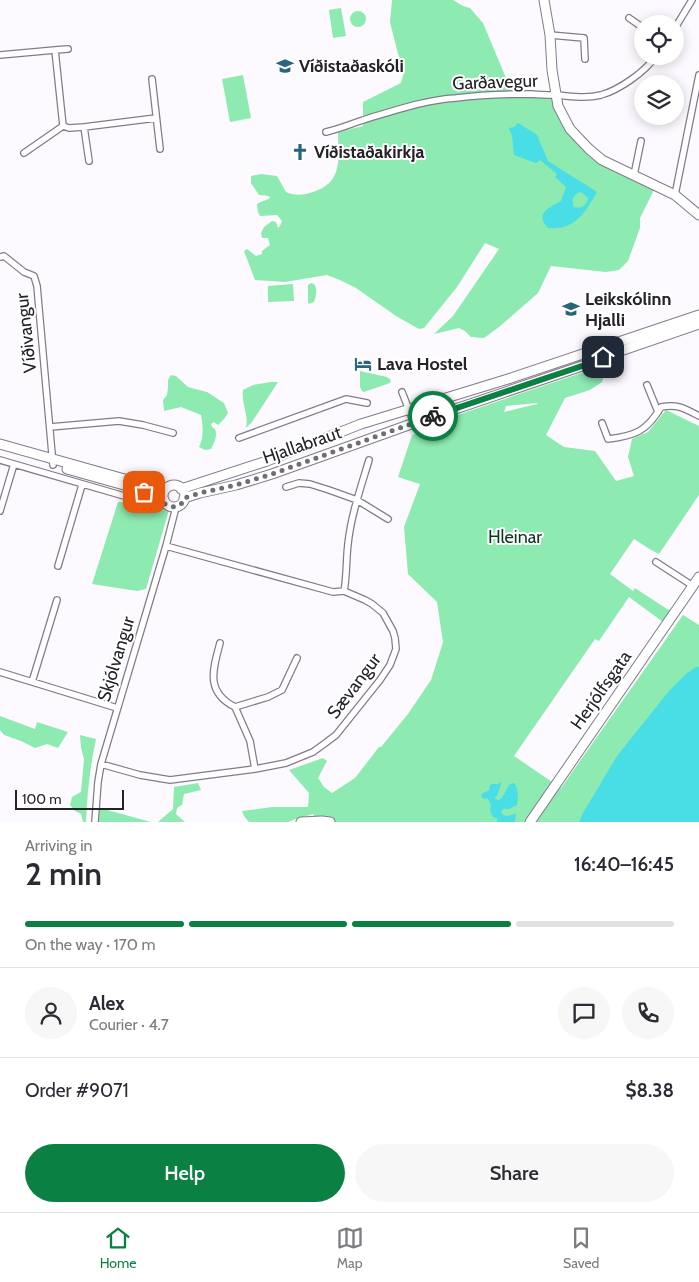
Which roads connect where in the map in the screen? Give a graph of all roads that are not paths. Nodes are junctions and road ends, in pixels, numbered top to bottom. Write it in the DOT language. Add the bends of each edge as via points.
graph roads {
  1 [pos="544,0"];
  2 [pos="692,0"];
  3 [pos="683,15"];
  4 [pos="629,18"];
  5 [pos="634,21"];
  6 [pos="550,35"];
  7 [pos="68,49"];
  8 [pos="55,50"];
  9 [pos="0,56"];
  10 [pos="585,59"];
  11 [pos="648,65"];
  12 [pos="699,75"];
  13 [pos="152,79"];
  14 [pos="556,95"];
  15 [pos="156,118"];
  16 [pos="63,126"];
  17 [pos="84,127"];
  18 [pos="326,132"];
  19 [pos="641,141"];
  20 [pos="160,149"];
  21 [pos="24,153"];
  22 [pos="89,161"];
  23 [pos="634,175"];
  24 [pos="675,194"];
  25 [pos="699,215"];
  26 [pos="0,257"];
  27 [pos="699,315"];
  28 [pos="699,324"];
  29 [pos="625,345"];
  30 [pos="647,385"];
  31 [pos="402,392"];
  32 [pos="367,404"];
  33 [pos="409,409"];
  34 [pos="658,412"];
  35 [pos="699,416"];
  36 [pos="414,423"];
  37 [pos="602,423"];
  38 [pos="50,427"];
  39 [pos="173,432"];
  40 [pos="239,438"];
  41 [pos="0,444"];
  42 [pos="0,449"];
  43 [pos="0,460"];
  44 [pos="369,460"];
  45 [pos="53,462"];
  46 [pos="14,464"];
  47 [pos="82,485"];
  48 [pos="286,487"];
  49 [pos="182,488"];
  50 [pos="144,492"];
  51 [pos="164,493"];
  52 [pos="184,498"];
  53 [pos="357,500"];
  54 [pos="176,507"];
  55 [pos="0,511"];
  56 [pos="388,519"];
  57 [pos="166,546"];
  58 [pos="656,562"];
  59 [pos="58,566"];
  60 [pos="699,577"];
  61 [pos="693,586"];
  62 [pos="344,591"];
  63 [pos="57,600"];
  64 [pos="220,643"];
  65 [pos="298,658"];
  66 [pos="0,672"];
  67 [pos="32,682"];
  68 [pos="235,707"];
  69 [pos="117,708"];
  70 [pos="101,764"];
  71 [pos="255,769"];
  72 [pos="95,822"];
  73 [pos="302,822"];
  74 [pos="330,822"];
  75 [pos="530,822"];
  1 -- 6 [label="main road"];
  2 -- 3 [label="street"];
  4 -- 5 [label="street"];
  6 -- 10 [label="street" via="584,38"];
  6 -- 14 [label="main road"];
  7 -- 8 [label="street"];
  8 -- 9 [label="street"];
  8 -- 16 [label="street"];
  11 -- 14 [label="street, Garðavegur" via="609,92 588,98"];
  12 -- 24 [label="street"];
  13 -- 15 [label="street"];
  14 -- 18 [label="street, Garðavegur" via="453,98 394,110"];
  14 -- 23 [label="main road" via="564,119 578,139 602,160"];
  15 -- 17 [label="street"];
  15 -- 20 [label="street"];
  16 -- 17 [label="street"];
  16 -- 21 [label="street"];
  17 -- 22 [label="street"];
  19 -- 23 [label="street"];
  23 -- 24 [label="main road"];
  24 -- 25 [label="main road"];
  26 -- 38 [label="street, Víðivangur" via="4,256 34,276"];
  27 -- 29 [label="main road"];
  28 -- 29 [label="main road"];
  29 -- 33 [label="main road, Hjallabraut"];
  29 -- 36 [label="main road, Hjallabraut" via="585,365"];
  30 -- 34 [label="street"];
  31 -- 33 [label="street"];
  32 -- 40 [label="street" via="346,399"];
  33 -- 36 [label="street"];
  33 -- 49 [label="main road, Hjallabraut"];
  34 -- 35 [label="street" via="661,407 672,405"];
  34 -- 37 [label="street" via="648,425 623,438 608,439"];
  36 -- 52 [label="main road, Hjallabraut" via="272,474"];
  38 -- 39 [label="street" via="119,421"];
  38 -- 45 [label="street, Víðivangur"];
  41 -- 45 [label="main road"];
  42 -- 45 [label="main road"];
  43 -- 46 [label="street"];
  44 -- 53 [label="street"];
  45 -- 50 [label="main road"];
  45 -- 51 [label="main road" via="153,487"];
  46 -- 47 [label="street"];
  46 -- 55 [label="street"];
  47 -- 50 [label="street" via="131,498"];
  47 -- 59 [label="street"];
  48 -- 53 [label="street" via="310,484"];
  49 -- 51 [label="main road" via="175,485"];
  49 -- 52 [label="main road"];
  50 -- 51 [label="main road"];
  51 -- 54 [label="main road" via="165,504"];
  52 -- 54 [label="main road"];
  53 -- 56 [label="street"];
  53 -- 62 [label="street" via="348,544"];
  54 -- 57 [label="street, Skjólvangur"];
  57 -- 62 [label="street, Sævangur" via="325,590"];
  57 -- 69 [label="street, Skjólvangur"];
  58 -- 61 [label="street"];
  60 -- 61 [label="main road, Herjólfsgata"];
  61 -- 75 [label="main road, Herjólfsgata"];
  62 -- 71 [label="street, Sævangur" via="383,613 395,638 394,658 336,735 298,759"];
  63 -- 67 [label="street"];
  64 -- 68 [label="street" via="213,668 213,683 226,702"];
  65 -- 68 [label="street" via="282,690"];
  66 -- 67 [label="street"];
  67 -- 69 [label="street"];
  68 -- 71 [label="street" via="250,741"];
  69 -- 70 [label="street, Skjólvangur"];
  70 -- 71 [label="street, Sævangur" via="170,780"];
  70 -- 72 [label="street, Skjólvangur"];
  73 -- 74 [label="main road"];
}
